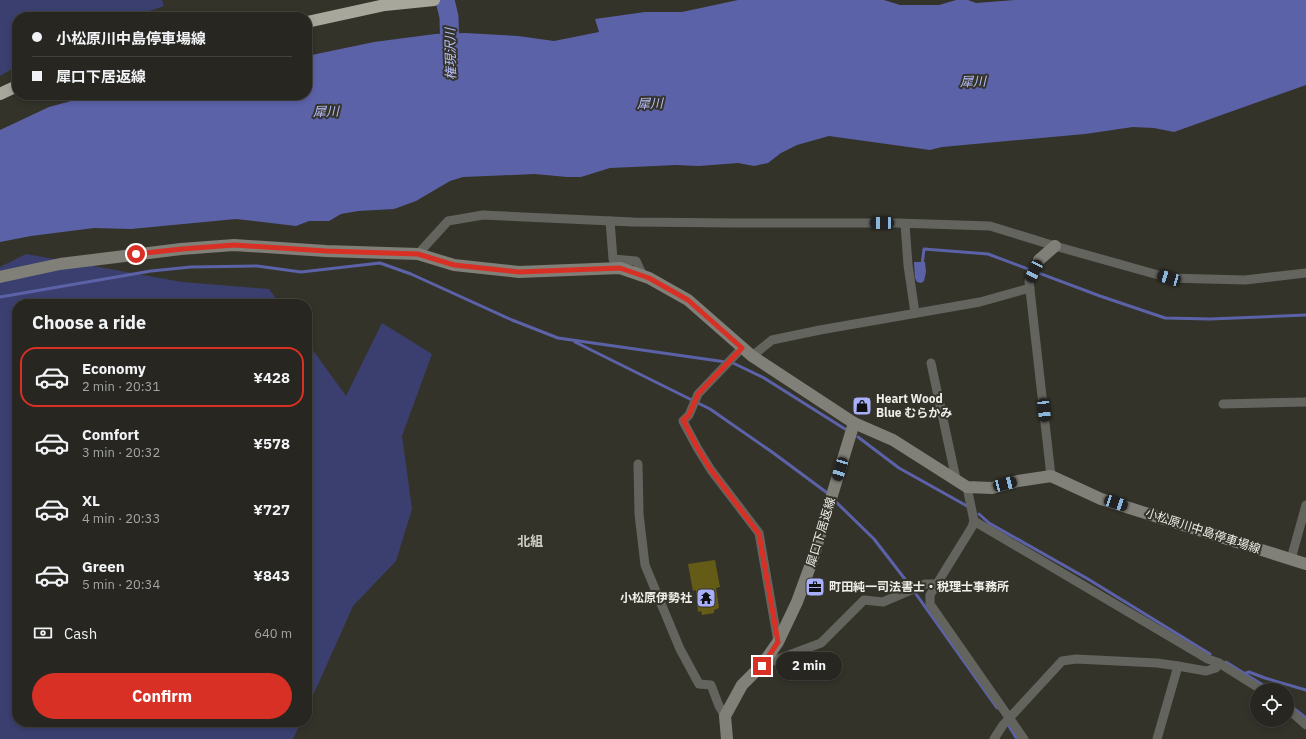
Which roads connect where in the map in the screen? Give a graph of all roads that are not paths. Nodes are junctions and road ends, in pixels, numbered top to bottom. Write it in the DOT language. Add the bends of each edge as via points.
graph roads {
  1 [pos="434,0"];
  2 [pos="385,3"];
  3 [pos="312,21"];
  4 [pos="12,88"];
  5 [pos="0,94"];
  6 [pos="610,221"];
  7 [pos="905,224"];
  8 [pos="1055,246"];
  9 [pos="418,254"];
  10 [pos="1039,260"];
  11 [pos="1306,274"];
  12 [pos="643,276"];
  13 [pos="0,277"];
  14 [pos="1029,285"];
  15 [pos="915,313"];
  16 [pos="742,348"];
  17 [pos="752,356"];
  18 [pos="931,363"];
  19 [pos="1306,402"];
  20 [pos="1223,404"];
  21 [pos="854,423"];
  22 [pos="638,464"];
  23 [pos="1051,476"];
  24 [pos="956,479"];
  25 [pos="967,487"];
  26 [pos="1306,505"];
  27 [pos="974,521"];
  28 [pos="1291,559"];
  29 [pos="1306,564"];
  30 [pos="936,584"];
  31 [pos="778,642"];
  32 [pos="1219,663"];
  33 [pos="762,666"];
  34 [pos="1178,666"];
  35 [pos="1251,683"];
  36 [pos="1294,714"];
  37 [pos="725,716"];
  38 [pos="1011,718"];
  39 [pos="1306,725"];
  40 [pos="727,739"];
  41 [pos="994,739"];
  42 [pos="1024,739"];
  43 [pos="1157,739"];
  1 -- 2 [label="highway"];
  2 -- 3 [label="highway"];
  4 -- 5 [label="highway"];
  6 -- 7 [label="street"];
  6 -- 9 [label="street" via="476,216 448,221"];
  6 -- 12 [label="street" via="614,260 636,261"];
  7 -- 8 [label="street" via="990,226"];
  7 -- 15 [label="street"];
  8 -- 10 [label="main road"];
  8 -- 11 [label="street" via="1169,278 1245,280"];
  9 -- 12 [label="main road" via="454,265 519,272 620,268"];
  9 -- 13 [label="main road" via="234,245 60,264"];
  10 -- 14 [label="street"];
  12 -- 16 [label="main road" via="688,300"];
  14 -- 15 [label="street" via="980,302"];
  14 -- 23 [label="street"];
  15 -- 17 [label="street" via="772,340"];
  16 -- 17 [label="main road"];
  16 -- 31 [label="street" via="698,394 689,415 683,420 720,484 759,534"];
  17 -- 21 [label="main road"];
  18 -- 24 [label="street"];
  19 -- 20 [label="street"];
  21 -- 24 [label="main road" via="893,440"];
  21 -- 31 [label="main road, 犀口下居返線" via="812,561 797,602"];
  22 -- 37 [label="street" via="639,514 645,565 680,649 699,684 711,685"];
  23 -- 25 [label="main road" via="992,488"];
  23 -- 28 [label="main road, 小松原川中島停車場線" via="1101,498"];
  24 -- 25 [label="main road"];
  25 -- 27 [label="street"];
  26 -- 28 [label="street"];
  27 -- 30 [label="street"];
  27 -- 32 [label="street" via="1208,659"];
  28 -- 29 [label="main road, 小松原川中島停車場線"];
  30 -- 33 [label="street" via="925,584 883,602 864,600 821,643"];
  30 -- 38 [label="street" via="930,595 930,604"];
  31 -- 33 [label="main road, 犀口下居返線"];
  32 -- 34 [label="street" via="1216,668 1206,671"];
  32 -- 35 [label="street"];
  33 -- 37 [label="main road, 犀口下居返線" via="742,685"];
  34 -- 38 [label="street" via="1076,659 1062,661"];
  34 -- 43 [label="street"];
  36 -- 39 [label="street"];
  37 -- 40 [label="main road"];
  38 -- 41 [label="street"];
  38 -- 42 [label="street"];
}
